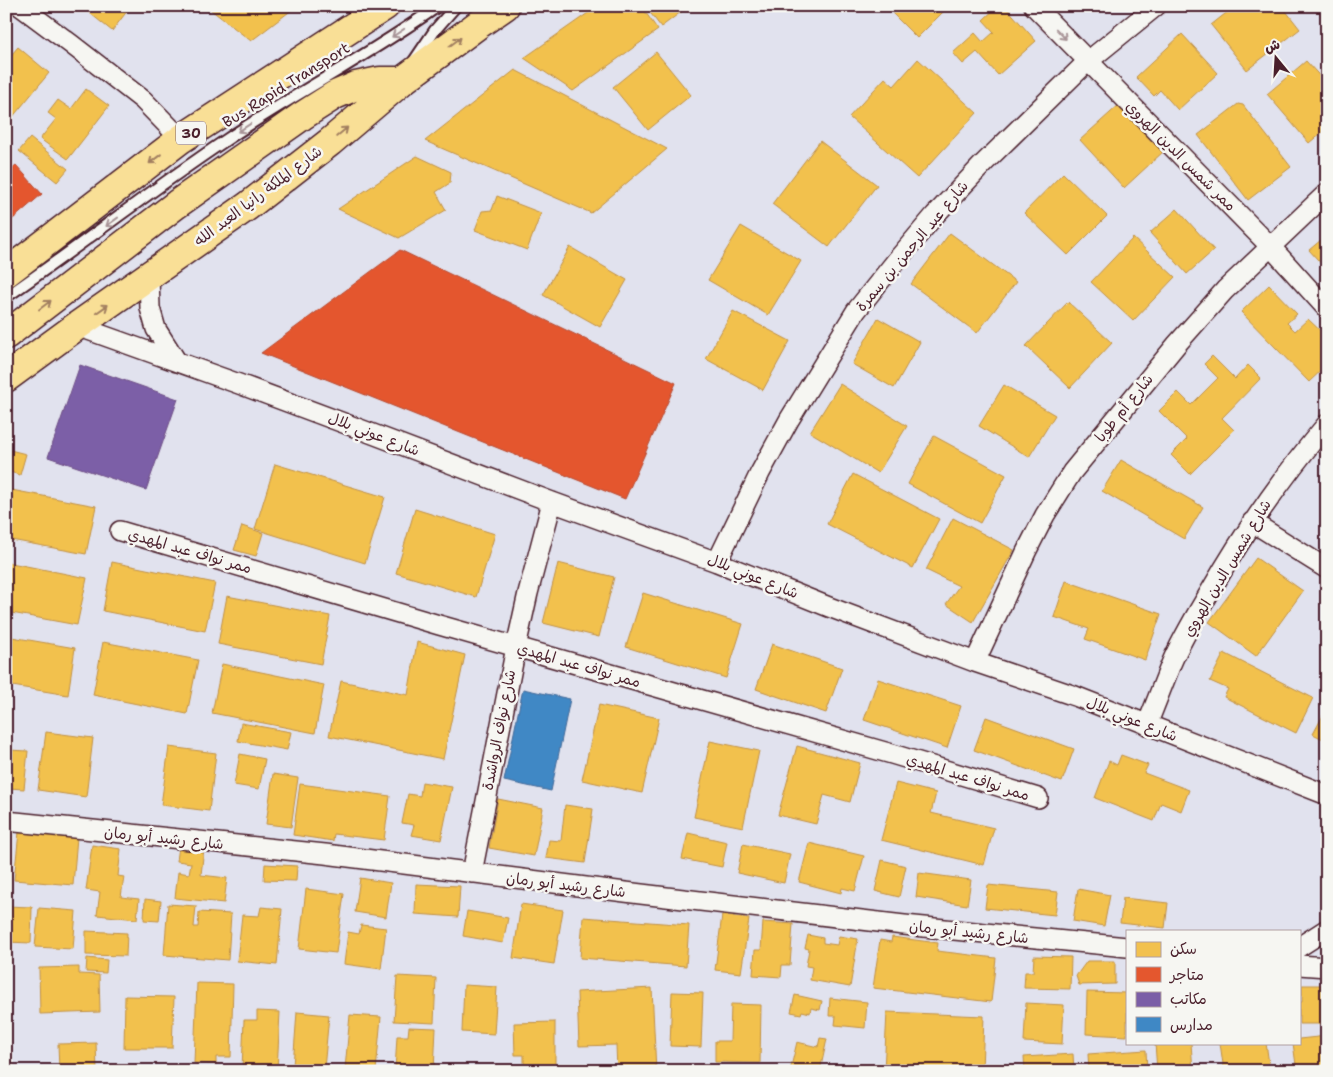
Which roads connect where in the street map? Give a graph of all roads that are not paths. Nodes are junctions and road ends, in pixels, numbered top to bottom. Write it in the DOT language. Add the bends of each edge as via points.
graph roads {
  1 [pos="20,6"];
  2 [pos="385,6"];
  3 [pos="438,6"];
  4 [pos="456,6"];
  5 [pos="505,6"];
  6 [pos="1034,6"];
  7 [pos="1156,6"];
  8 [pos="1087,62"];
  9 [pos="402,81"];
  10 [pos="181,139"];
  11 [pos="1327,193"];
  12 [pos="1271,247"];
  13 [pos="6,273"];
  14 [pos="148,276"];
  15 [pos="6,297"];
  16 [pos="1327,309"];
  17 [pos="77,326"];
  18 [pos="6,335"];
  19 [pos="177,362"];
  20 [pos="6,378"];
  21 [pos="1327,424"];
  22 [pos="552,502"];
  23 [pos="1252,522"];
  24 [pos="120,531"];
  25 [pos="717,562"];
  26 [pos="1327,569"];
  27 [pos="516,647"];
  28 [pos="976,662"];
  29 [pos="1147,725"];
  30 [pos="1327,795"];
  31 [pos="1038,798"];
  32 [pos="6,821"];
  33 [pos="472,872"];
  34 [pos="1327,929"];
  35 [pos="1300,946"];
  36 [pos="1126,947"];
  37 [pos="1300,965"];
  38 [pos="1327,967"];
  1 -- 10 [label="street" via="143,100"];
  2 -- 10 [label="main road, 30"];
  3 -- 15 [label="lane, Bus Rapid Transport, one-way" via="225,140"];
  4 -- 9 [label="lane" via="430,36"];
  9 -- 5 [label="main road, شارع الملكة رانيا العبد الله, one-way"];
  6 -- 8 [label="street, ممر شمس الدين الهروي, one-way"];
  7 -- 8 [label="street, شارع عبد الرحمن بن سمرة"];
  8 -- 12 [label="street, ممر شمس الدين الهروي"];
  8 -- 25 [label="street, شارع عبد الرحمن بن سمرة" via="935,215 856,311 789,420"];
  14 -- 9 [label="main road, شارع الملكة رانيا العبد الله, one-way" via="248,206"];
  18 -- 9 [label="main road, one-way" via="177,204 302,116 356,86"];
  10 -- 13 [label="main road, 30, one-way"];
  11 -- 12 [label="street, شارع أم طوبا"];
  12 -- 16 [label="street, ممر شمس الدين الهروي"];
  12 -- 28 [label="street, شارع أم طوبا" via="1225,290 1177,344 1072,472 1044,515"];
  17 -- 14 [label="main road, شارع الملكة رانيا العبد الله, one-way"];
  14 -- 19 [label="street" via="150,308 156,329"];
  17 -- 19 [label="street, شارع عوني بلال"];
  17 -- 20 [label="main road, شارع الملكة رانيا العبد الله"];
  19 -- 22 [label="street, شارع عوني بلال"];
  21 -- 23 [label="street, شارع شمس الدين الهروي"];
  22 -- 25 [label="street, شارع عوني بلال"];
  22 -- 27 [label="street, شارع نواف الرواشدة"];
  23 -- 26 [label="street"];
  23 -- 29 [label="street, شارع شمس الدين الهروي" via="1192,621"];
  24 -- 27 [label="street, ممر نواف عبد المهدي"];
  25 -- 28 [label="street, شارع عوني بلال"];
  27 -- 31 [label="street, ممر نواف عبد المهدي"];
  27 -- 33 [label="street, شارع نواف الرواشدة"];
  28 -- 29 [label="street, شارع عوني بلال"];
  29 -- 30 [label="street, شارع عوني بلال"];
  32 -- 33 [label="street, شارع رشيد أبو رمان"];
  33 -- 36 [label="street, شارع رشيد أبو رمان" via="904,925"];
  34 -- 35 [label="street"];
  37 -- 38 [label="street"];
}
